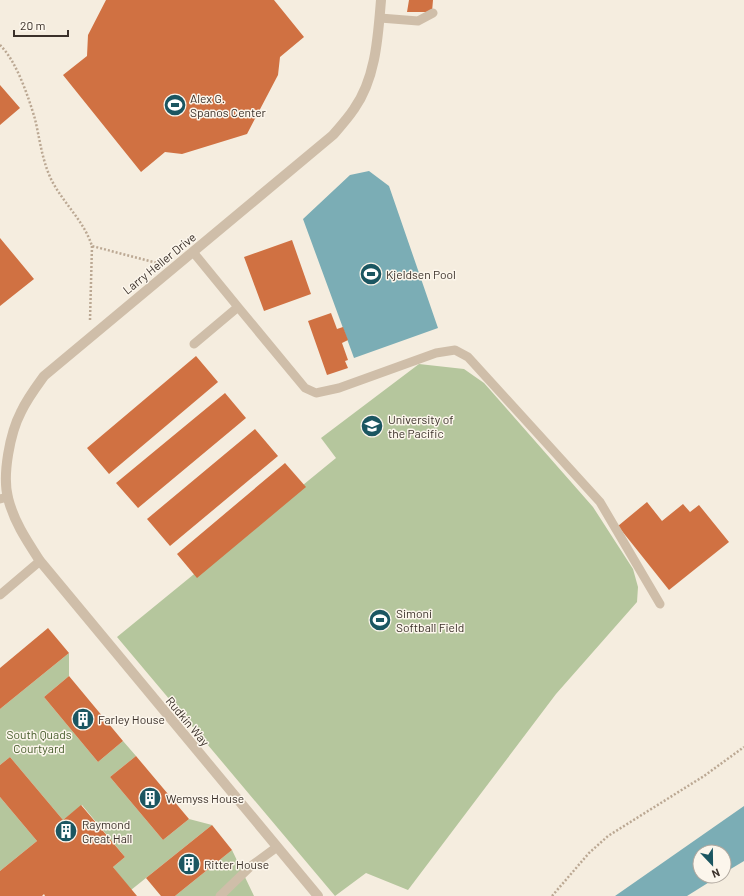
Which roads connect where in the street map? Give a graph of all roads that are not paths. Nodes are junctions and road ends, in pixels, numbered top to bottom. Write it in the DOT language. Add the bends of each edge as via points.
graph roads {
  1 [pos="381,0"];
  2 [pos="433,13"];
  3 [pos="380,18"];
  4 [pos="193,252"];
  5 [pos="238,306"];
  6 [pos="194,344"];
  7 [pos="4,498"];
  8 [pos="40,561"];
  9 [pos="0,595"];
  10 [pos="660,604"];
  11 [pos="277,847"];
  12 [pos="220,896"];
  13 [pos="318,896"];
  1 -- 3 [label="street, Larry Heller Drive"];
  2 -- 3 [label="lane" via="418,21"];
  3 -- 4 [label="street, Larry Heller Drive" via="369,77 355,109 333,135"];
  4 -- 5 [label="lane"];
  4 -- 7 [label="street, Larry Heller Drive" via="44,376 20,413 8,457"];
  5 -- 6 [label="lane"];
  5 -- 10 [label="lane" via="305,388 316,393 339,388 436,353 455,350 468,357 600,502"];
  7 -- 8 [label="street, Larry Heller Drive"];
  8 -- 9 [label="lane"];
  8 -- 11 [label="street, Rudkin Way"];
  11 -- 12 [label="lane" via="251,866"];
  11 -- 13 [label="street, Rudkin Way"];
}
